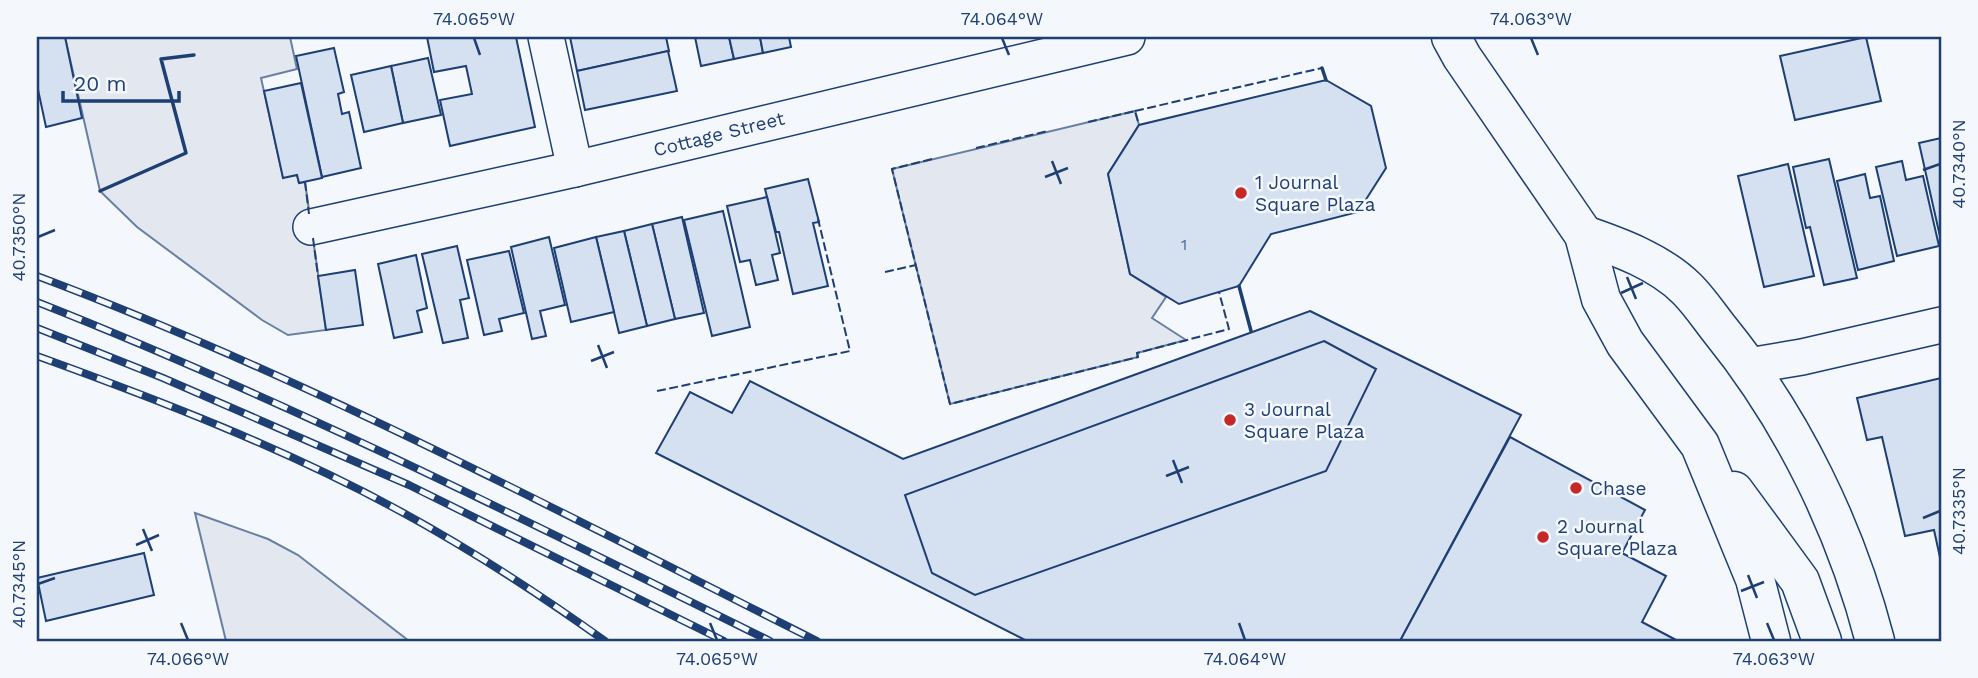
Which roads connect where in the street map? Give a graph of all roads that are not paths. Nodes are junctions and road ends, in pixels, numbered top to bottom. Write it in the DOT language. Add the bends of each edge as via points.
graph roads {
  1 [pos="546,37"];
  2 [pos="1127,37"];
  3 [pos="1451,37"];
  4 [pos="575,169"];
  5 [pos="311,227"];
  6 [pos="1584,235"];
  7 [pos="1941,325"];
  8 [pos="1749,366"];
  9 [pos="1700,445"];
  10 [pos="1771,641"];
  11 [pos="1822,641"];
  12 [pos="1875,641"];
  1 -- 4 [label="street"];
  2 -- 4 [label="street, Cottage Street"];
  3 -- 6 [label="main road"];
  4 -- 5 [label="street, Cottage Street"];
  6 -- 8 [label="main road" via="1652,265 1686,288"];
  6 -- 9 [label="main road" via="1601,299 1625,343"];
  7 -- 8 [label="street"];
  8 -- 12 [label="main road" via="1811,469 1847,555"];
  9 -- 10 [label="main road" via="1755,579"];
  9 -- 11 [label="main road" via="1800,581"];
}
